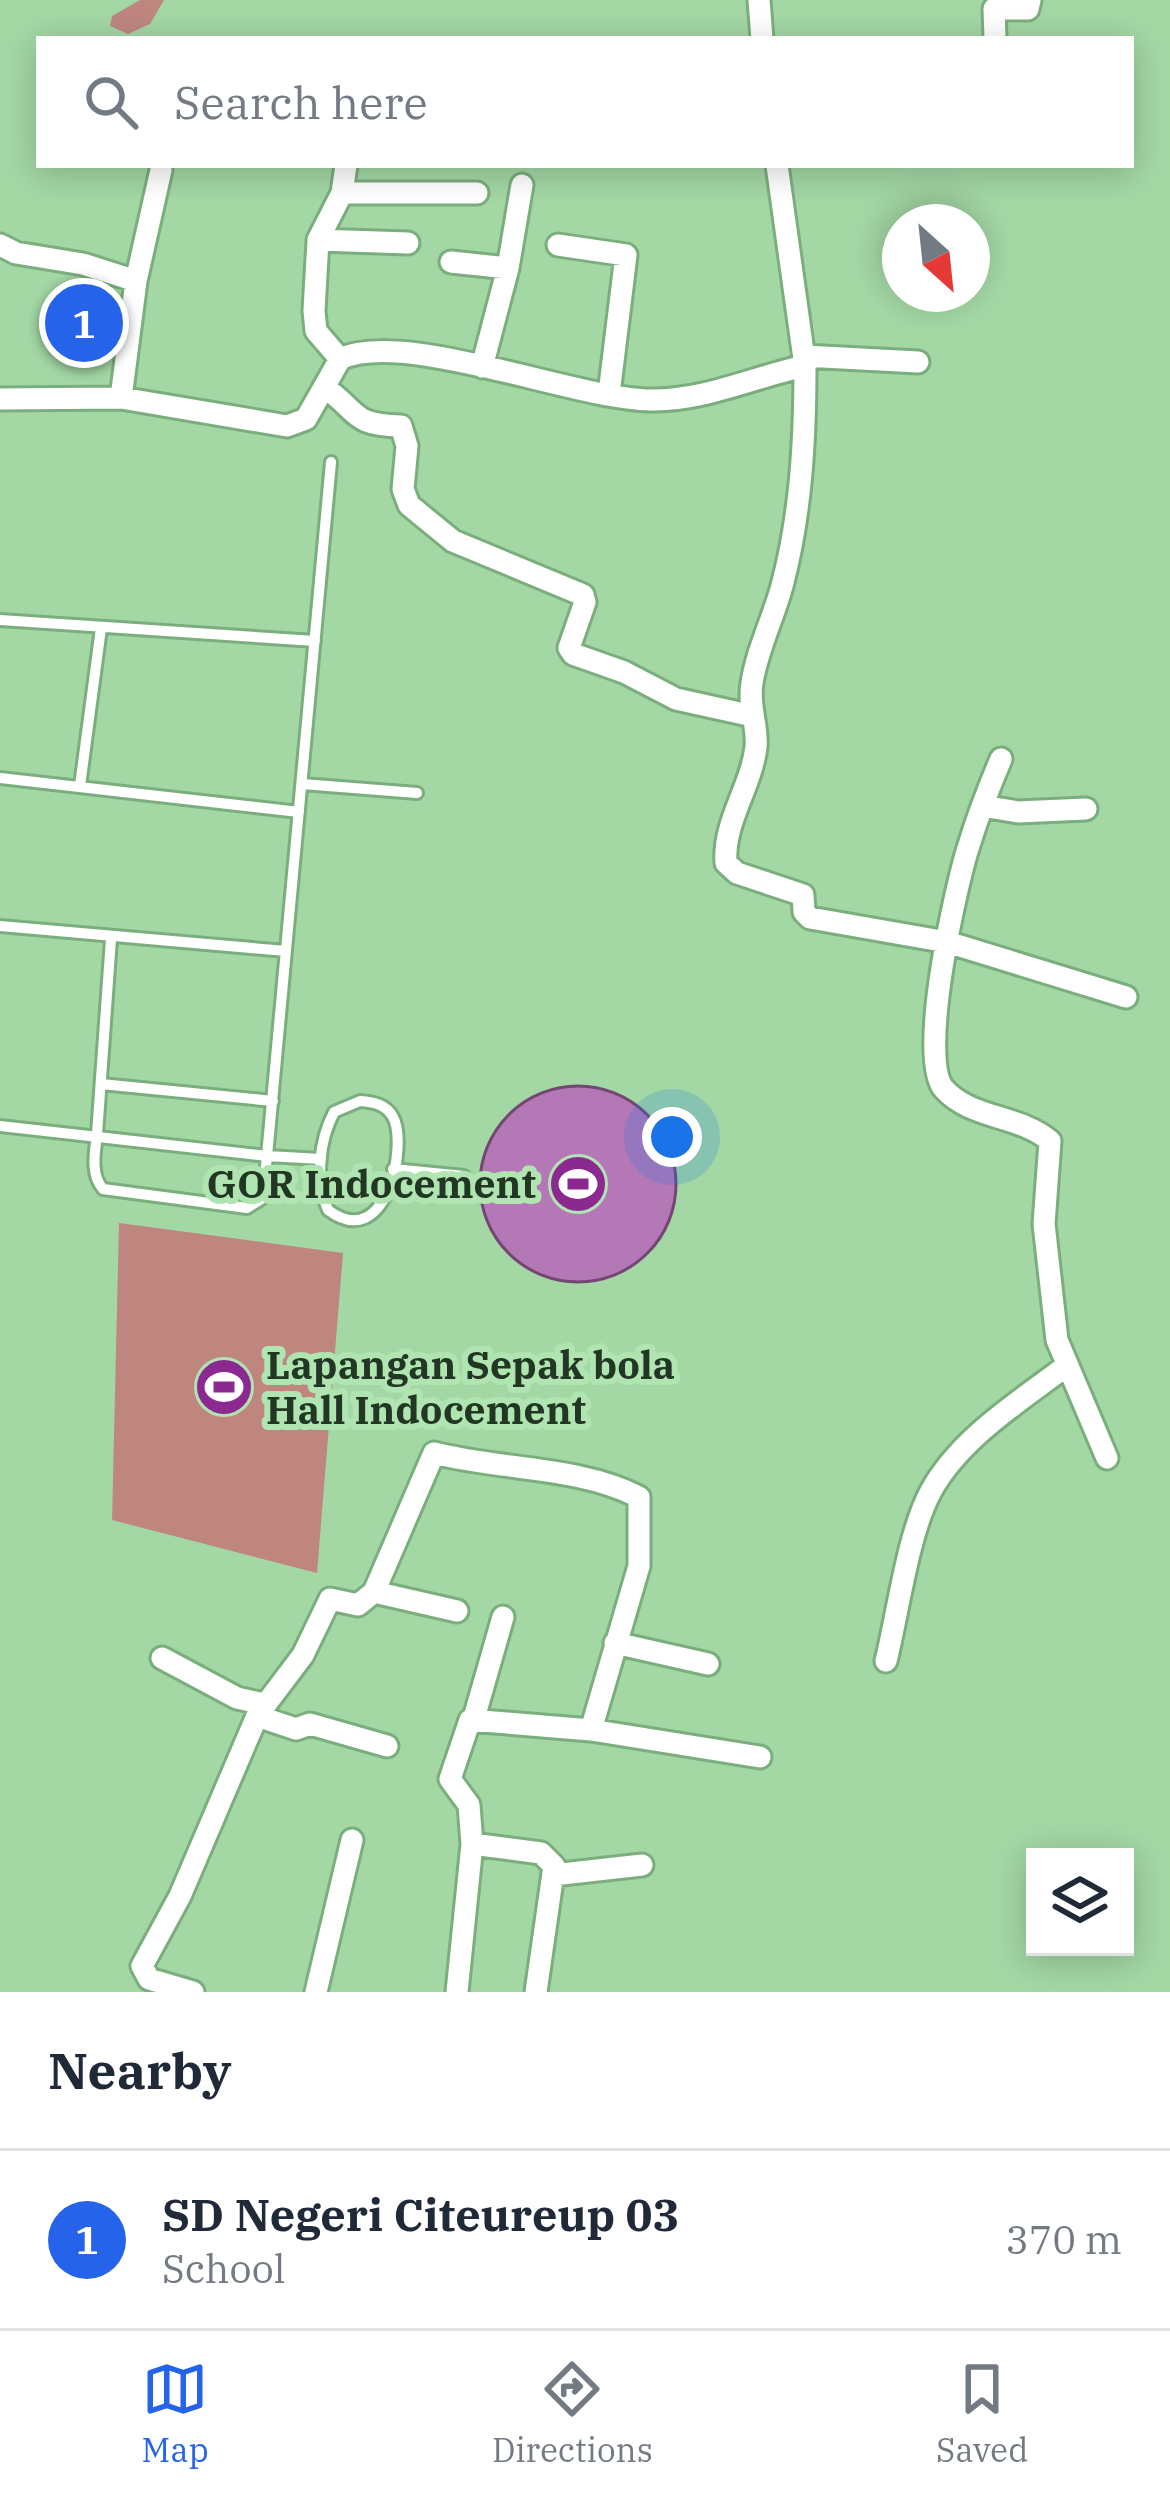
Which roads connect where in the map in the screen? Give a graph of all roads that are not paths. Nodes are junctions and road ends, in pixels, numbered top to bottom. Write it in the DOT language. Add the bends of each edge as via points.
graph roads {
  1 [pos="759,0"];
  2 [pos="1030,0"];
  3 [pos="762,36"];
  4 [pos="995,36"];
  5 [pos="346,168"];
  6 [pos="777,168"];
  7 [pos="161,170"];
  8 [pos="522,185"];
  9 [pos="342,193"];
  10 [pos="477,193"];
  11 [pos="318,240"];
  12 [pos="408,243"];
  13 [pos="0,245"];
  14 [pos="559,245"];
  15 [pos="451,262"];
  16 [pos="508,268"];
  17 [pos="136,281"];
  18 [pos="340,359"];
  19 [pos="804,361"];
  20 [pos="918,362"];
  21 [pos="482,367"];
  22 [pos="324,387"];
  23 [pos="609,394"];
  24 [pos="121,398"];
  25 [pos="0,399"];
  26 [pos="331,462"];
  27 [pos="0,620"];
  28 [pos="101,628"];
  29 [pos="315,641"];
  30 [pos="753,716"];
  31 [pos="1001,759"];
  32 [pos="0,778"];
  33 [pos="302,784"];
  34 [pos="80,786"];
  35 [pos="417,793"];
  36 [pos="982,806"];
  37 [pos="1086,809"];
  38 [pos="299,812"];
  39 [pos="0,926"];
  40 [pos="111,939"];
  41 [pos="947,942"];
  42 [pos="286,951"];
  43 [pos="1126,998"];
  44 [pos="101,1084"];
  45 [pos="273,1101"];
  46 [pos="0,1126"];
  47 [pos="97,1134"];
  48 [pos="267,1156"];
  49 [pos="321,1160"];
  50 [pos="392,1169"];
  51 [pos="464,1176"];
  52 [pos="1066,1366"];
  53 [pos="1107,1458"];
  54 [pos="374,1592"];
  55 [pos="457,1611"];
  56 [pos="502,1617"];
  57 [pos="615,1643"];
  58 [pos="162,1658"];
  59 [pos="886,1661"];
  60 [pos="708,1664"];
  61 [pos="261,1710"];
  62 [pos="474,1718"];
  63 [pos="592,1730"];
  64 [pos="387,1746"];
  65 [pos="760,1756"];
  66 [pos="352,1840"];
  67 [pos="472,1844"];
  68 [pos="642,1865"];
  69 [pos="553,1875"];
  70 [pos="163,1988"];
  71 [pos="193,1992"];
  72 [pos="316,1992"];
  73 [pos="457,1992"];
  74 [pos="536,1992"];
  1 -- 3 [label="street"];
  2 -- 4 [label="street" via="1028,9 994,8"];
  5 -- 9 [label="street"];
  6 -- 19 [label="street"];
  7 -- 17 [label="street"];
  8 -- 16 [label="street"];
  9 -- 10 [label="street"];
  9 -- 11 [label="street"];
  11 -- 12 [label="street"];
  11 -- 18 [label="street" via="314,323"];
  13 -- 17 [label="street"];
  14 -- 23 [label="street" via="626,255"];
  15 -- 16 [label="street"];
  16 -- 21 [label="street"];
  17 -- 24 [label="street"];
  18 -- 21 [label="street" via="382,351"];
  18 -- 22 [label="street"];
  19 -- 20 [label="street"];
  19 -- 23 [label="street" via="675,400"];
  19 -- 30 [label="street" via="799,498 753,676"];
  21 -- 23 [label="street"];
  22 -- 24 [label="street" via="306,419 287,426"];
  22 -- 30 [label="street" via="352,416 400,426 409,505 453,541 583,595 573,654 676,699"];
  24 -- 25 [label="street"];
  26 -- 29 [label="lane"];
  27 -- 28 [label="lane"];
  28 -- 29 [label="lane"];
  28 -- 34 [label="lane"];
  29 -- 33 [label="lane"];
  30 -- 41 [label="street" via="756,746 726,841 727,866 803,895 810,918"];
  31 -- 36 [label="street"];
  32 -- 34 [label="lane"];
  33 -- 35 [label="lane"];
  33 -- 38 [label="lane"];
  34 -- 38 [label="lane"];
  36 -- 37 [label="street"];
  36 -- 41 [label="street"];
  38 -- 42 [label="lane"];
  39 -- 40 [label="lane"];
  40 -- 42 [label="lane"];
  40 -- 44 [label="lane"];
  41 -- 43 [label="street"];
  41 -- 52 [label="street" via="934,1070 953,1096 1050,1141 1047,1270"];
  42 -- 45 [label="lane"];
  44 -- 45 [label="lane"];
  44 -- 47 [label="lane"];
  45 -- 48 [label="lane"];
  46 -- 47 [label="lane"];
  47 -- 48 [label="lane"];
  47 -- 48 [label="lane" via="95,1176 103,1189 247,1208 262,1198"];
  48 -- 49 [label="lane"];
  49 -- 50 [label="lane" via="328,1210 349,1220 381,1207"];
  49 -- 50 [label="lane" via="334,1112 369,1102 396,1124"];
  50 -- 51 [label="lane"];
  52 -- 53 [label="street"];
  52 -- 59 [label="street" via="983,1430 933,1486"];
  54 -- 55 [label="street"];
  54 -- 57 [label="street" via="434,1453 557,1473 640,1500 639,1566"];
  54 -- 61 [label="street" via="358,1605 330,1599 303,1654"];
  56 -- 62 [label="street"];
  57 -- 60 [label="street"];
  57 -- 63 [label="street"];
  58 -- 61 [label="street"];
  61 -- 64 [label="street" via="296,1729 310,1724"];
  61 -- 70 [label="street" via="142,1966"];
  62 -- 63 [label="street"];
  62 -- 67 [label="street" via="450,1779 469,1805"];
  63 -- 65 [label="street"];
  66 -- 72 [label="street"];
  67 -- 69 [label="street" via="541,1852"];
  67 -- 73 [label="street"];
  68 -- 69 [label="street"];
  69 -- 74 [label="street"];
  70 -- 71 [label="street"];
}
